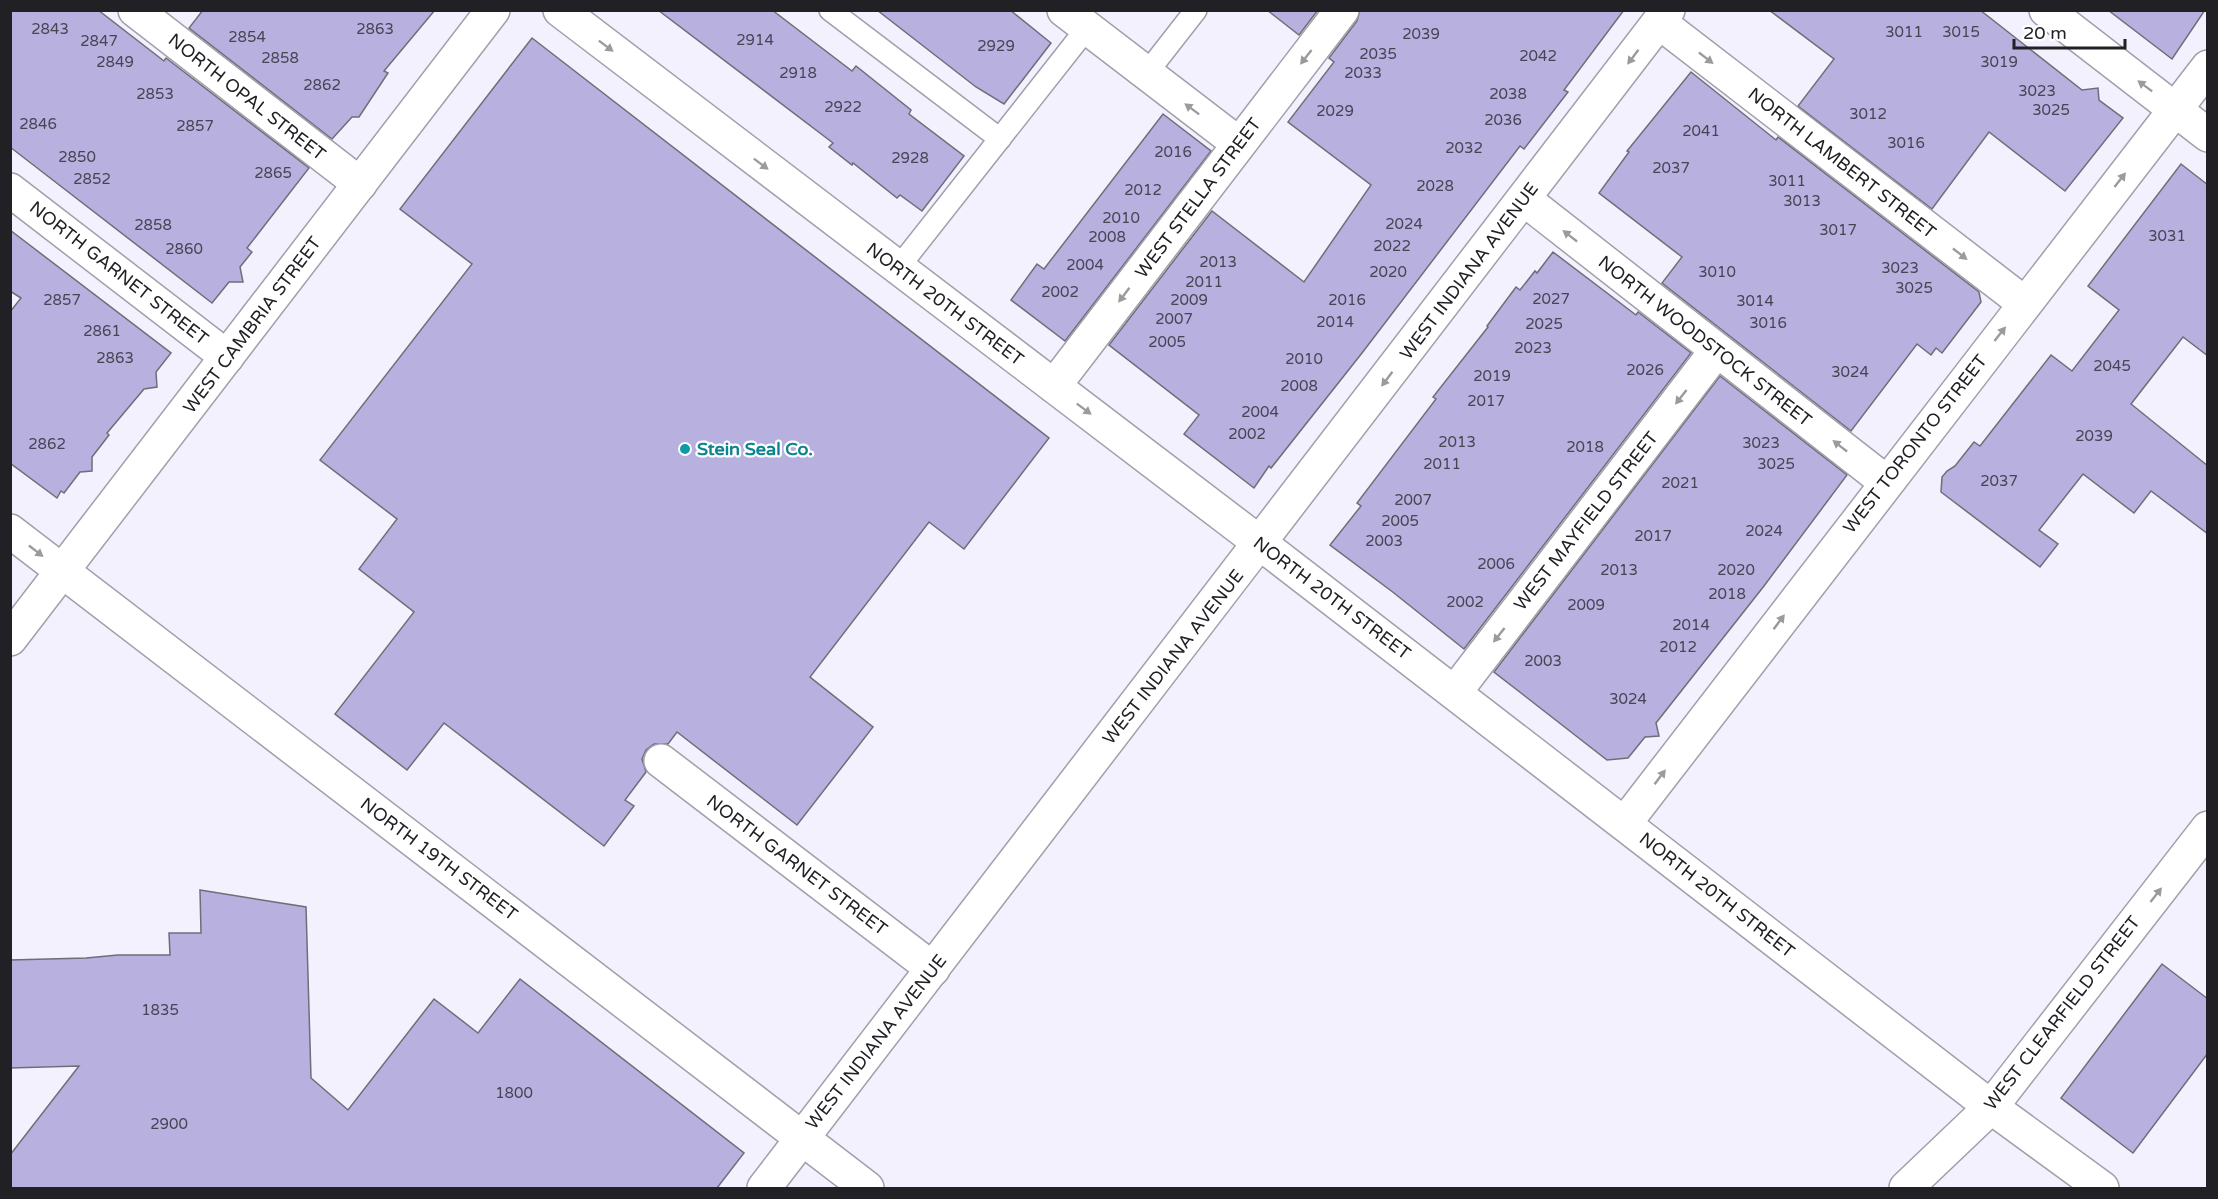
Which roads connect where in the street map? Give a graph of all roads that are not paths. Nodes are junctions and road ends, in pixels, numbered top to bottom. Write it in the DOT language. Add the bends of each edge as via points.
graph roads {
  1 [pos="135,10"];
  2 [pos="493,10"];
  3 [pos="560,10"];
  4 [pos="830,10"];
  5 [pos="1196,10"];
  6 [pos="1342,10"];
  7 [pos="2046,10"];
  8 [pos="1664,16"];
  9 [pos="1075,19"];
  10 [pos="2208,67"];
  11 [pos="1146,74"];
  12 [pos="2176,109"];
  13 [pos="2208,135"];
  14 [pos="1000,139"];
  15 [pos="1239,144"];
  16 [pos="360,184"];
  17 [pos="10,190"];
  18 [pos="1524,199"];
  19 [pos="898,268"];
  20 [pos="2024,303"];
  21 [pos="1717,350"];
  22 [pos="227,357"];
  23 [pos="1054,386"];
  24 [pos="1886,482"];
  25 [pos="10,531"];
  26 [pos="1260,543"];
  27 [pos="62,571"];
  28 [pos="10,639"];
  29 [pos="1455,692"];
  30 [pos="661,761"];
  31 [pos="1625,823"];
  32 [pos="2208,828"];
  33 [pos="933,969"];
  34 [pos="1990,1107"];
  35 [pos="803,1138"];
  36 [pos="764,1188"];
  37 [pos="867,1188"];
  38 [pos="1906,1188"];
  39 [pos="2102,1188"];
  1 -- 16 [label="street, NORTH OPAL STREET"];
  2 -- 16 [label="street, WEST CAMBRIA STREET"];
  3 -- 19 [label="street, NORTH 20TH STREET, one-way"];
  4 -- 14 [label="lane"];
  5 -- 11 [label="lane"];
  6 -- 15 [label="street, WEST STELLA STREET, one-way"];
  12 -- 7 [label="street, one-way"];
  8 -- 18 [label="street, WEST INDIANA AVENUE, one-way"];
  8 -- 20 [label="street, NORTH LAMBERT STREET, one-way"];
  9 -- 11 [label="street"];
  9 -- 14 [label="lane"];
  10 -- 12 [label="street, WEST TORONTO STREET"];
  15 -- 11 [label="street, one-way"];
  12 -- 13 [label="street"];
  20 -- 12 [label="street, WEST TORONTO STREET, one-way"];
  14 -- 19 [label="lane"];
  15 -- 23 [label="street, WEST STELLA STREET, one-way"];
  16 -- 22 [label="street, WEST CAMBRIA STREET"];
  17 -- 22 [label="street, NORTH GARNET STREET"];
  21 -- 18 [label="street, NORTH WOODSTOCK STREET, one-way"];
  18 -- 26 [label="street, WEST INDIANA AVENUE, one-way"];
  19 -- 23 [label="street, NORTH 20TH STREET"];
  24 -- 20 [label="street, WEST TORONTO STREET, one-way"];
  24 -- 21 [label="street, NORTH WOODSTOCK STREET, one-way"];
  21 -- 29 [label="street, WEST MAYFIELD STREET, one-way"];
  22 -- 27 [label="street, WEST CAMBRIA STREET"];
  23 -- 26 [label="street, NORTH 20TH STREET, one-way"];
  31 -- 24 [label="street, WEST TORONTO STREET, one-way"];
  25 -- 27 [label="street, NORTH 19TH STREET, one-way"];
  26 -- 29 [label="street, NORTH 20TH STREET"];
  26 -- 33 [label="street, WEST INDIANA AVENUE"];
  27 -- 28 [label="street, WEST CAMBRIA STREET"];
  27 -- 35 [label="street, NORTH 19TH STREET"];
  29 -- 31 [label="street, NORTH 20TH STREET"];
  30 -- 33 [label="street, NORTH GARNET STREET"];
  31 -- 34 [label="street, NORTH 20TH STREET"];
  34 -- 32 [label="street, WEST CLEARFIELD STREET, one-way"];
  33 -- 35 [label="street, WEST INDIANA AVENUE"];
  34 -- 38 [label="street, WEST CLEARFIELD STREET"];
  34 -- 39 [label="street, NORTH 20TH STREET"];
  35 -- 36 [label="street, WEST INDIANA AVENUE"];
  35 -- 37 [label="street, NORTH 19TH STREET"];
}
